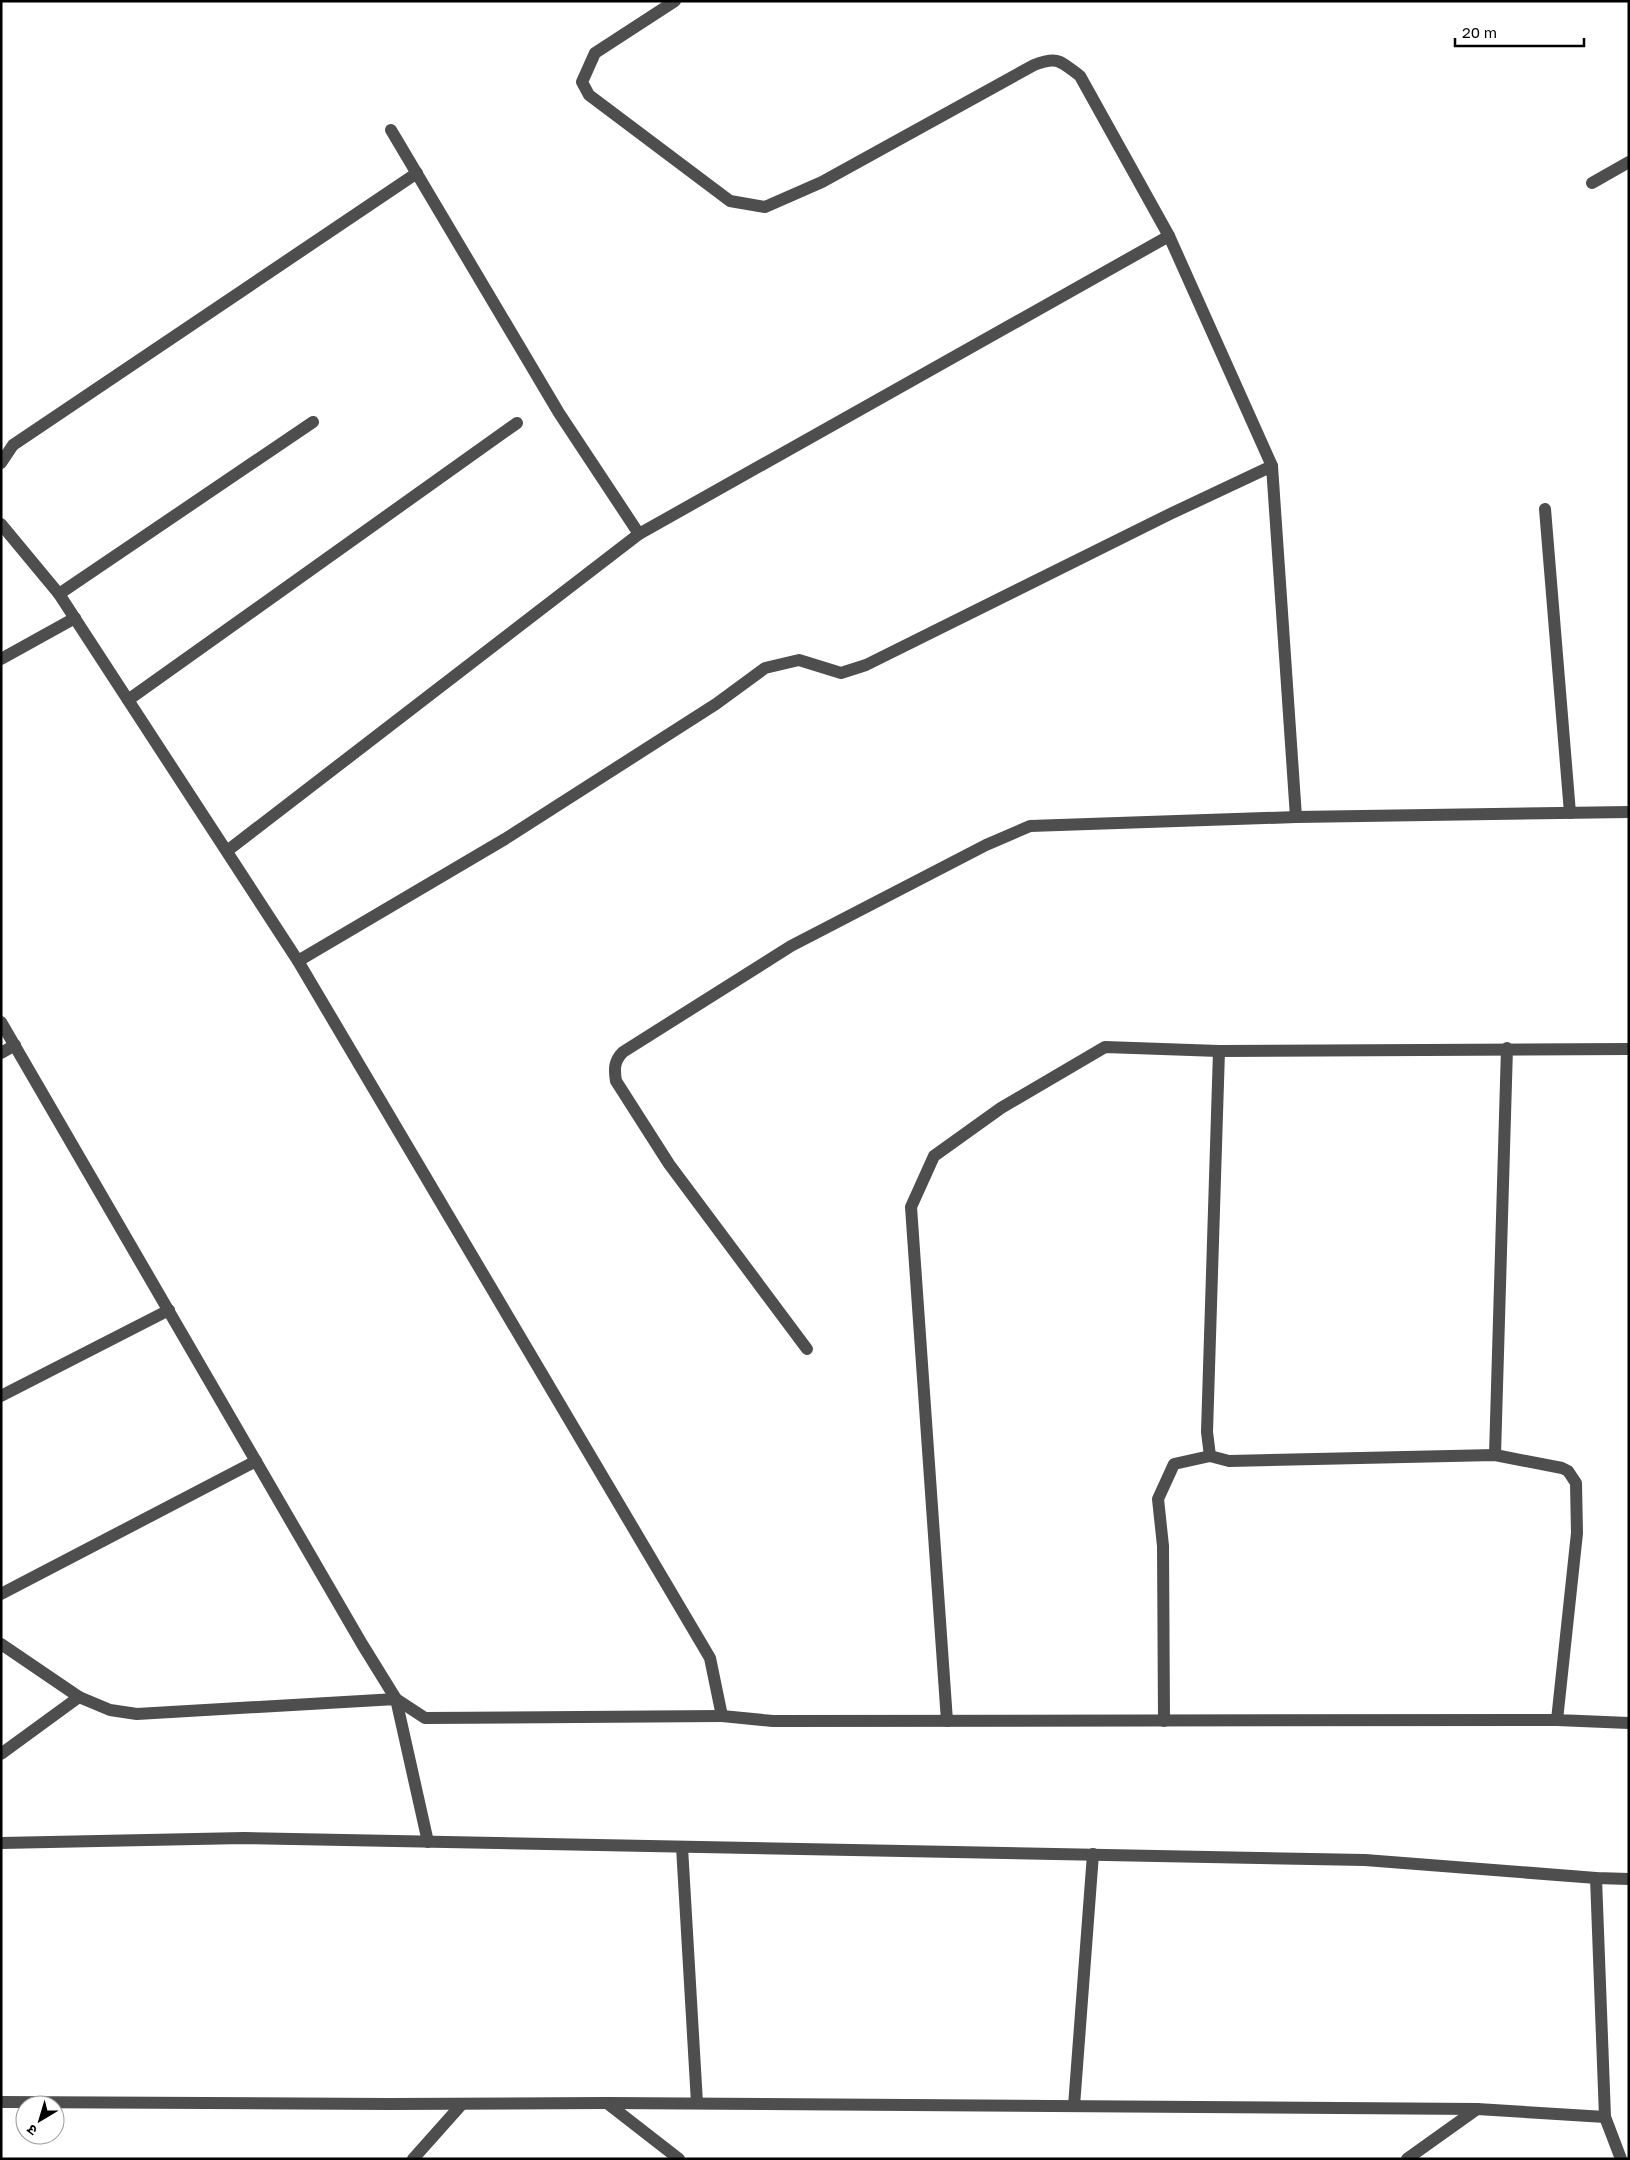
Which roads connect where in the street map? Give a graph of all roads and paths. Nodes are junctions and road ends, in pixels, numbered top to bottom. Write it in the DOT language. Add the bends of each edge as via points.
graph roads {
  1 [pos="675,1"];
  2 [pos="391,130"];
  3 [pos="1629,162"];
  4 [pos="416,173"];
  5 [pos="1592,183"];
  6 [pos="1169,236"];
  7 [pos="313,422"];
  8 [pos="517,423"];
  9 [pos="1,463"];
  10 [pos="1272,466"];
  11 [pos="1545,509"];
  12 [pos="1,524"];
  13 [pos="639,534"];
  14 [pos="60,594"];
  15 [pos="75,618"];
  16 [pos="1,659"];
  17 [pos="128,700"];
  18 [pos="1629,812"];
  19 [pos="1570,813"];
  20 [pos="1296,817"];
  21 [pos="227,851"];
  22 [pos="298,962"];
  23 [pos="1,1022"];
  24 [pos="15,1045"];
  25 [pos="1507,1048"];
  26 [pos="1629,1049"];
  27 [pos="1219,1051"];
  28 [pos="1,1053"];
  29 [pos="169,1310"];
  30 [pos="807,1349"];
  31 [pos="1,1396"];
  32 [pos="1495,1455"];
  33 [pos="1210,1456"];
  34 [pos="256,1461"];
  35 [pos="1,1594"];
  36 [pos="1,1644"];
  37 [pos="79,1697"];
  38 [pos="396,1699"];
  39 [pos="722,1716"];
  40 [pos="1557,1720"];
  41 [pos="946,1721"];
  42 [pos="1164,1721"];
  43 [pos="1629,1723"];
  44 [pos="1,1754"];
  45 [pos="428,1842"];
  46 [pos="1,1843"];
  47 [pos="682,1847"];
  48 [pos="1093,1854"];
  49 [pos="1596,1878"];
  50 [pos="1629,1879"];
  51 [pos="1,2102"];
  52 [pos="607,2103"];
  53 [pos="697,2103"];
  54 [pos="462,2104"];
  55 [pos="1074,2106"];
  56 [pos="1477,2109"];
  57 [pos="1605,2116"];
  58 [pos="413,2159"];
  59 [pos="678,2159"];
  60 [pos="1407,2159"];
  61 [pos="1621,2159"];
  1 -- 6 [label="street" via="595,53 582,82 589,95 730,201 765,207 822,182 1050,59 1063,63 1080,76"];
  2 -- 4 [label="street"];
  3 -- 5 [label="street"];
  4 -- 9 [label="street" via="13,445"];
  4 -- 13 [label="street" via="559,413"];
  6 -- 10 [label="street"];
  6 -- 13 [label="street"];
  7 -- 14 [label="street"];
  8 -- 17 [label="street"];
  10 -- 20 [label="street"];
  10 -- 22 [label="street" via="866,666 841,673 799,660 765,668 716,704 505,839"];
  11 -- 19 [label="street"];
  12 -- 14 [label="street"];
  13 -- 21 [label="street"];
  14 -- 15 [label="street"];
  15 -- 16 [label="street"];
  15 -- 17 [label="street"];
  17 -- 21 [label="street"];
  18 -- 19 [label="street"];
  19 -- 20 [label="street"];
  20 -- 30 [label="street" via="1030,826 986,845 791,946 616,1058 616,1081 670,1164"];
  21 -- 22 [label="street"];
  22 -- 39 [label="street" via="710,1658"];
  23 -- 24 [label="street"];
  24 -- 28 [label="street"];
  24 -- 29 [label="street"];
  25 -- 26 [label="street"];
  25 -- 27 [label="street"];
  25 -- 32 [label="street"];
  27 -- 33 [label="street" via="1207,1432"];
  27 -- 41 [label="street" via="1105,1047 1001,1108 934,1156 910,1207"];
  29 -- 31 [label="street"];
  29 -- 34 [label="street"];
  32 -- 33 [label="street" via="1229,1461"];
  32 -- 40 [label="street" via="1562,1468 1576,1483 1577,1533"];
  33 -- 42 [label="street" via="1174,1464 1158,1499 1163,1546"];
  34 -- 35 [label="street"];
  34 -- 38 [label="street"];
  36 -- 37 [label="street"];
  37 -- 38 [label="street" via="110,1710 137,1714"];
  37 -- 44 [label="street"];
  38 -- 39 [label="street" via="425,1718"];
  38 -- 45 [label="street"];
  39 -- 41 [label="street" via="773,1721"];
  40 -- 42 [label="street"];
  40 -- 43 [label="street"];
  41 -- 42 [label="street"];
  45 -- 46 [label="street" via="244,1838"];
  45 -- 47 [label="street"];
  47 -- 48 [label="street"];
  47 -- 53 [label="street"];
  48 -- 49 [label="street" via="1365,1860"];
  48 -- 55 [label="street"];
  49 -- 50 [label="street"];
  49 -- 57 [label="street"];
  51 -- 54 [label="street"];
  52 -- 53 [label="street"];
  52 -- 54 [label="street"];
  52 -- 59 [label="street"];
  53 -- 55 [label="street"];
  54 -- 58 [label="street"];
  55 -- 56 [label="street"];
  56 -- 57 [label="street"];
  56 -- 60 [label="street"];
  57 -- 61 [label="street"];
}
